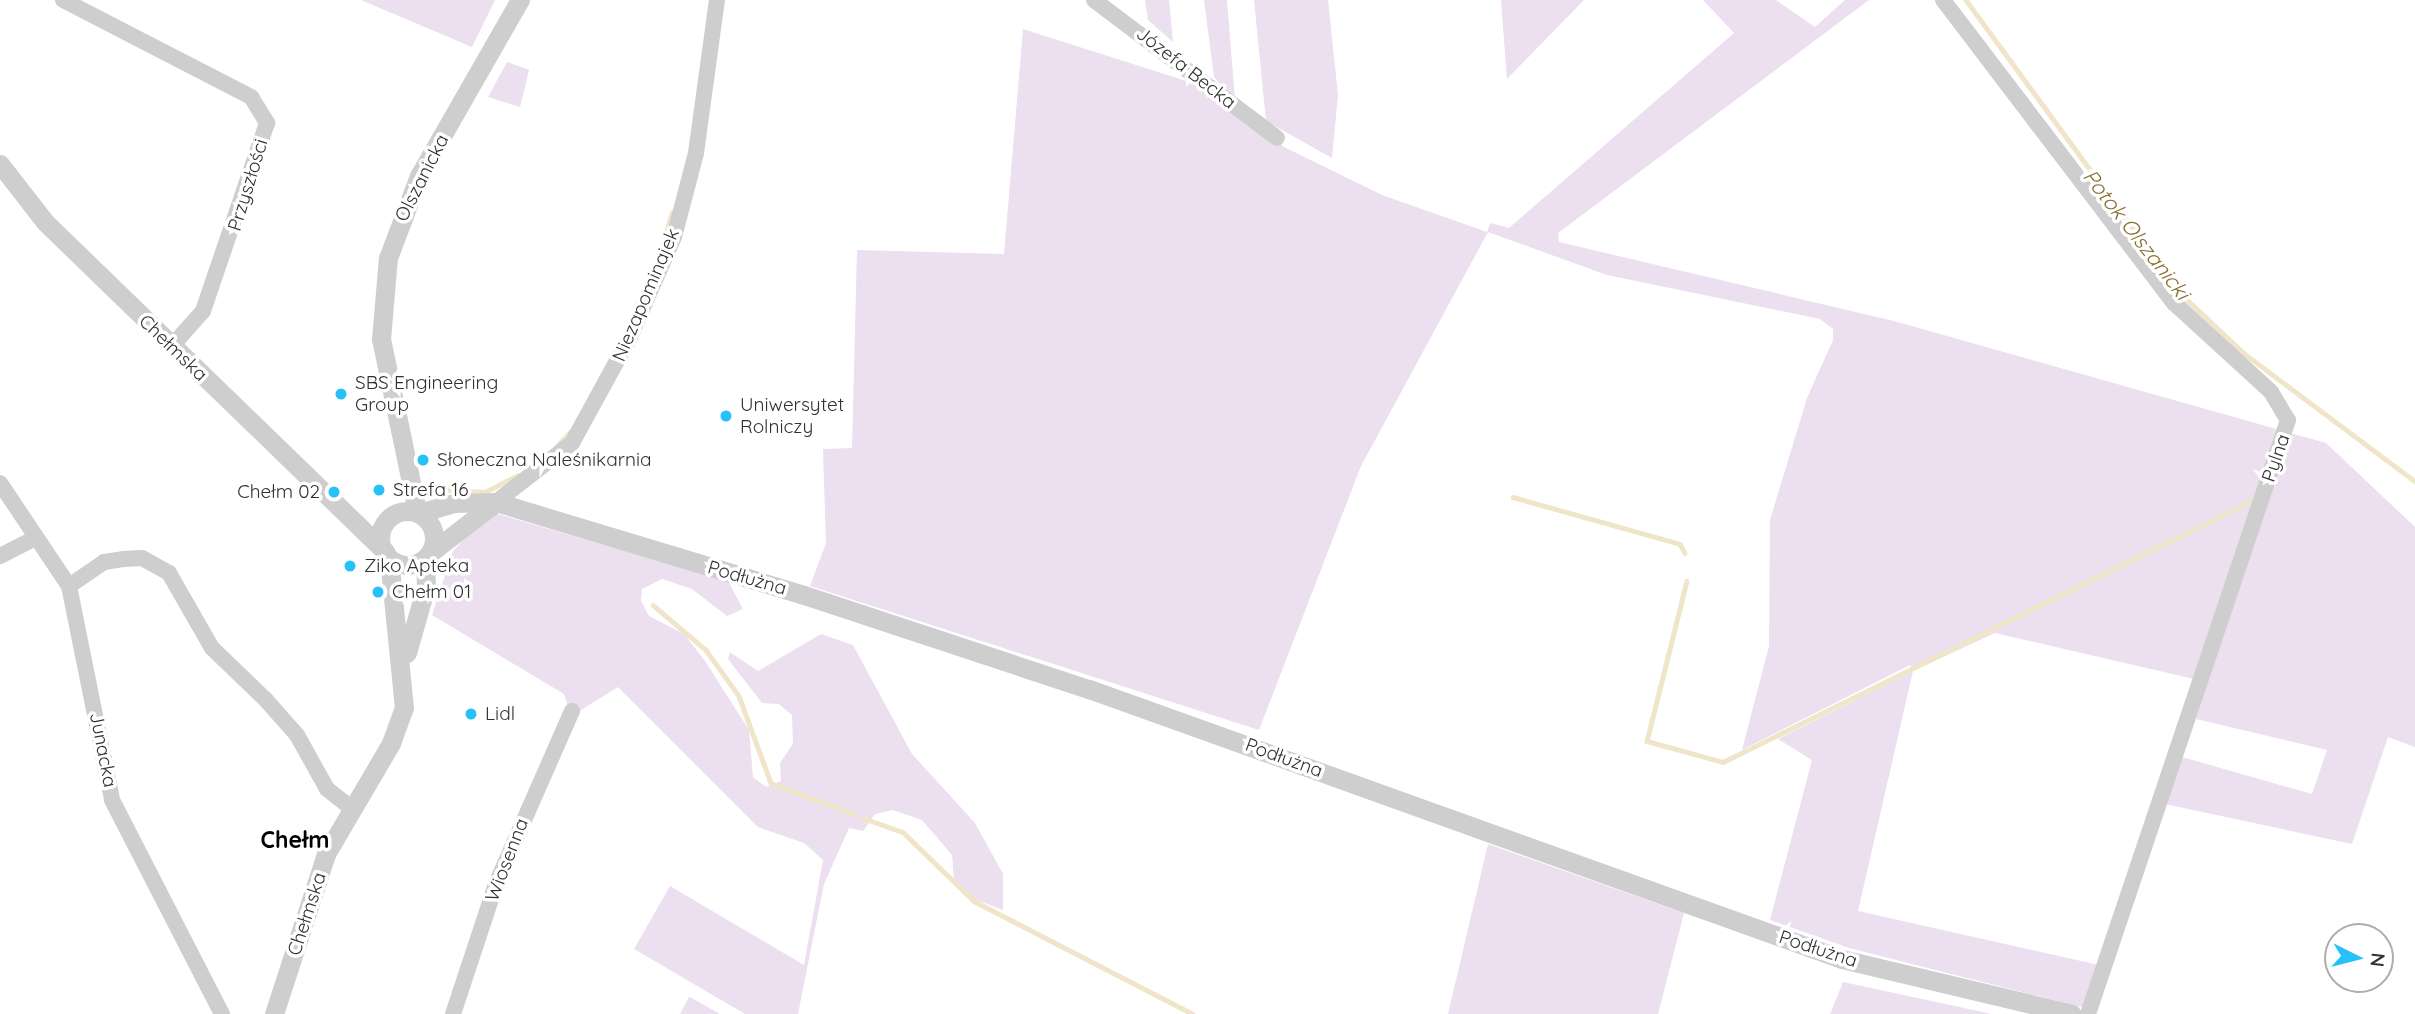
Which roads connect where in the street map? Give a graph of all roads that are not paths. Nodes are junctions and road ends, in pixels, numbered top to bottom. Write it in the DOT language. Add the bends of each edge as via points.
graph roads {
  1 [pos="63,0"];
  2 [pos="520,0"];
  3 [pos="717,0"];
  4 [pos="1094,0"];
  5 [pos="1943,0"];
  6 [pos="1278,138"];
  7 [pos="0,164"];
  8 [pos="172,347"];
  9 [pos="0,483"];
  10 [pos="496,502"];
  11 [pos="406,513"];
  12 [pos="353,526"];
  13 [pos="33,539"];
  14 [pos="387,555"];
  15 [pos="0,556"];
  16 [pos="428,557"];
  17 [pos="69,586"];
  18 [pos="404,664"];
  19 [pos="572,710"];
  20 [pos="350,807"];
  21 [pos="222,1014"];
  22 [pos="274,1014"];
  23 [pos="453,1014"];
  24 [pos="2072,1014"];
  25 [pos="2088,1014"];
  1 -- 8 [label="street, Przyszłości" via="251,97 267,124 203,311"];
  2 -- 11 [label="street, Olszanicka" via="419,176 388,258 381,339 404,454"];
  3 -- 10 [label="street, Niezapominajek" via="696,153 674,237 630,337 572,443"];
  4 -- 6 [label="street, Józefa Becka"];
  5 -- 25 [label="street, Pylna" via="2174,303 2272,392 2288,420"];
  7 -- 8 [label="street, Chełmska" via="45,222"];
  8 -- 12 [label="street, Chełmska"];
  9 -- 13 [label="street, Junacka"];
  10 -- 11 [label="street, Podłużna"];
  10 -- 16 [label="street"];
  10 -- 24 [label="street, Podłużna" via="1028,668 1842,958"];
  11 -- 12 [label="street" via="375,528"];
  11 -- 14 [label="street, Olszanicka"];
  11 -- 16 [label="street, Chełmska" via="432,530"];
  12 -- 14 [label="street, Chełmska"];
  13 -- 15 [label="street"];
  13 -- 17 [label="street, Junacka"];
  14 -- 16 [label="street" via="408,567"];
  14 -- 18 [label="street, Chełmska"];
  16 -- 18 [label="street, Chełmska" via="426,586"];
  17 -- 20 [label="street" via="104,562 123,559 142,558 169,573 212,648 266,700 296,735 327,789"];
  17 -- 21 [label="street, Junacka" via="112,800"];
  18 -- 20 [label="street, Chełmska" via="405,700 396,732"];
  19 -- 23 [label="street, Wiosenna" via="495,884"];
  20 -- 22 [label="street, Chełmska" via="326,854"];
}
